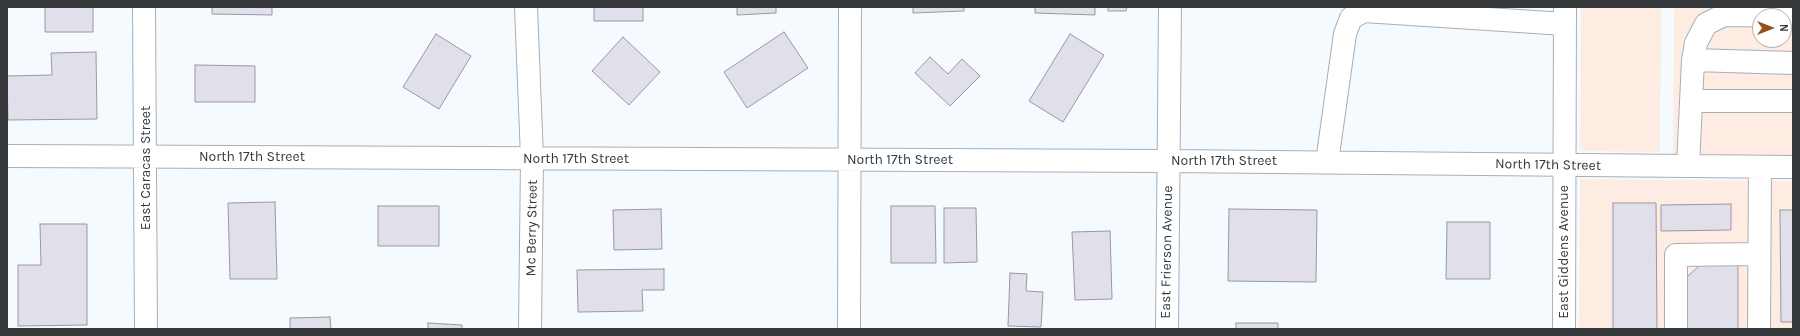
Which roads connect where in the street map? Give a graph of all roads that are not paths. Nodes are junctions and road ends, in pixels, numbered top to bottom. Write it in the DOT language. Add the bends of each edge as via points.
graph roads {
  1 [pos="144,7"];
  2 [pos="526,7"];
  3 [pos="850,7"];
  4 [pos="1170,7"];
  5 [pos="1565,15"];
  6 [pos="1793,16"];
  7 [pos="1693,60"];
  8 [pos="1793,63"];
  9 [pos="1691,101"];
  10 [pos="1793,102"];
  11 [pos="7,156"];
  12 [pos="146,157"];
  13 [pos="532,158"];
  14 [pos="850,160"];
  15 [pos="1168,161"];
  16 [pos="1328,162"];
  17 [pos="1564,165"];
  18 [pos="1688,166"];
  19 [pos="1760,167"];
  20 [pos="1793,167"];
  21 [pos="1759,254"];
  22 [pos="146,329"];
  23 [pos="530,329"];
  24 [pos="849,329"];
  25 [pos="1167,329"];
  26 [pos="1564,329"];
  27 [pos="1676,329"];
  28 [pos="1759,329"];
  1 -- 12 [label="street, East Caracas Street"];
  2 -- 13 [label="street, Mc Berry Street"];
  3 -- 14 [label="street"];
  4 -- 15 [label="street, East Frierson Avenue"];
  5 -- 16 [label="street" via="1364,11 1351,18 1345,34"];
  5 -- 17 [label="street, East Giddens Avenue"];
  6 -- 7 [label="street" via="1724,15 1706,24 1696,43"];
  7 -- 8 [label="street"];
  7 -- 9 [label="street"];
  9 -- 10 [label="street"];
  9 -- 18 [label="street"];
  11 -- 12 [label="street, North 17th Street"];
  12 -- 13 [label="street, North 17th Street"];
  12 -- 22 [label="street, East Caracas Street"];
  13 -- 14 [label="street, North 17th Street"];
  13 -- 23 [label="street, Mc Berry Street"];
  14 -- 15 [label="street, North 17th Street"];
  14 -- 24 [label="street"];
  15 -- 16 [label="street, North 17th Street"];
  15 -- 25 [label="street, East Frierson Avenue"];
  16 -- 17 [label="street, North 17th Street"];
  17 -- 18 [label="street, North 17th Street"];
  17 -- 26 [label="street, East Giddens Avenue"];
  18 -- 19 [label="street, North 17th Street"];
  19 -- 20 [label="street, North 17th Street"];
  19 -- 21 [label="street"];
  21 -- 27 [label="street" via="1676,255"];
  21 -- 28 [label="street"];
}
